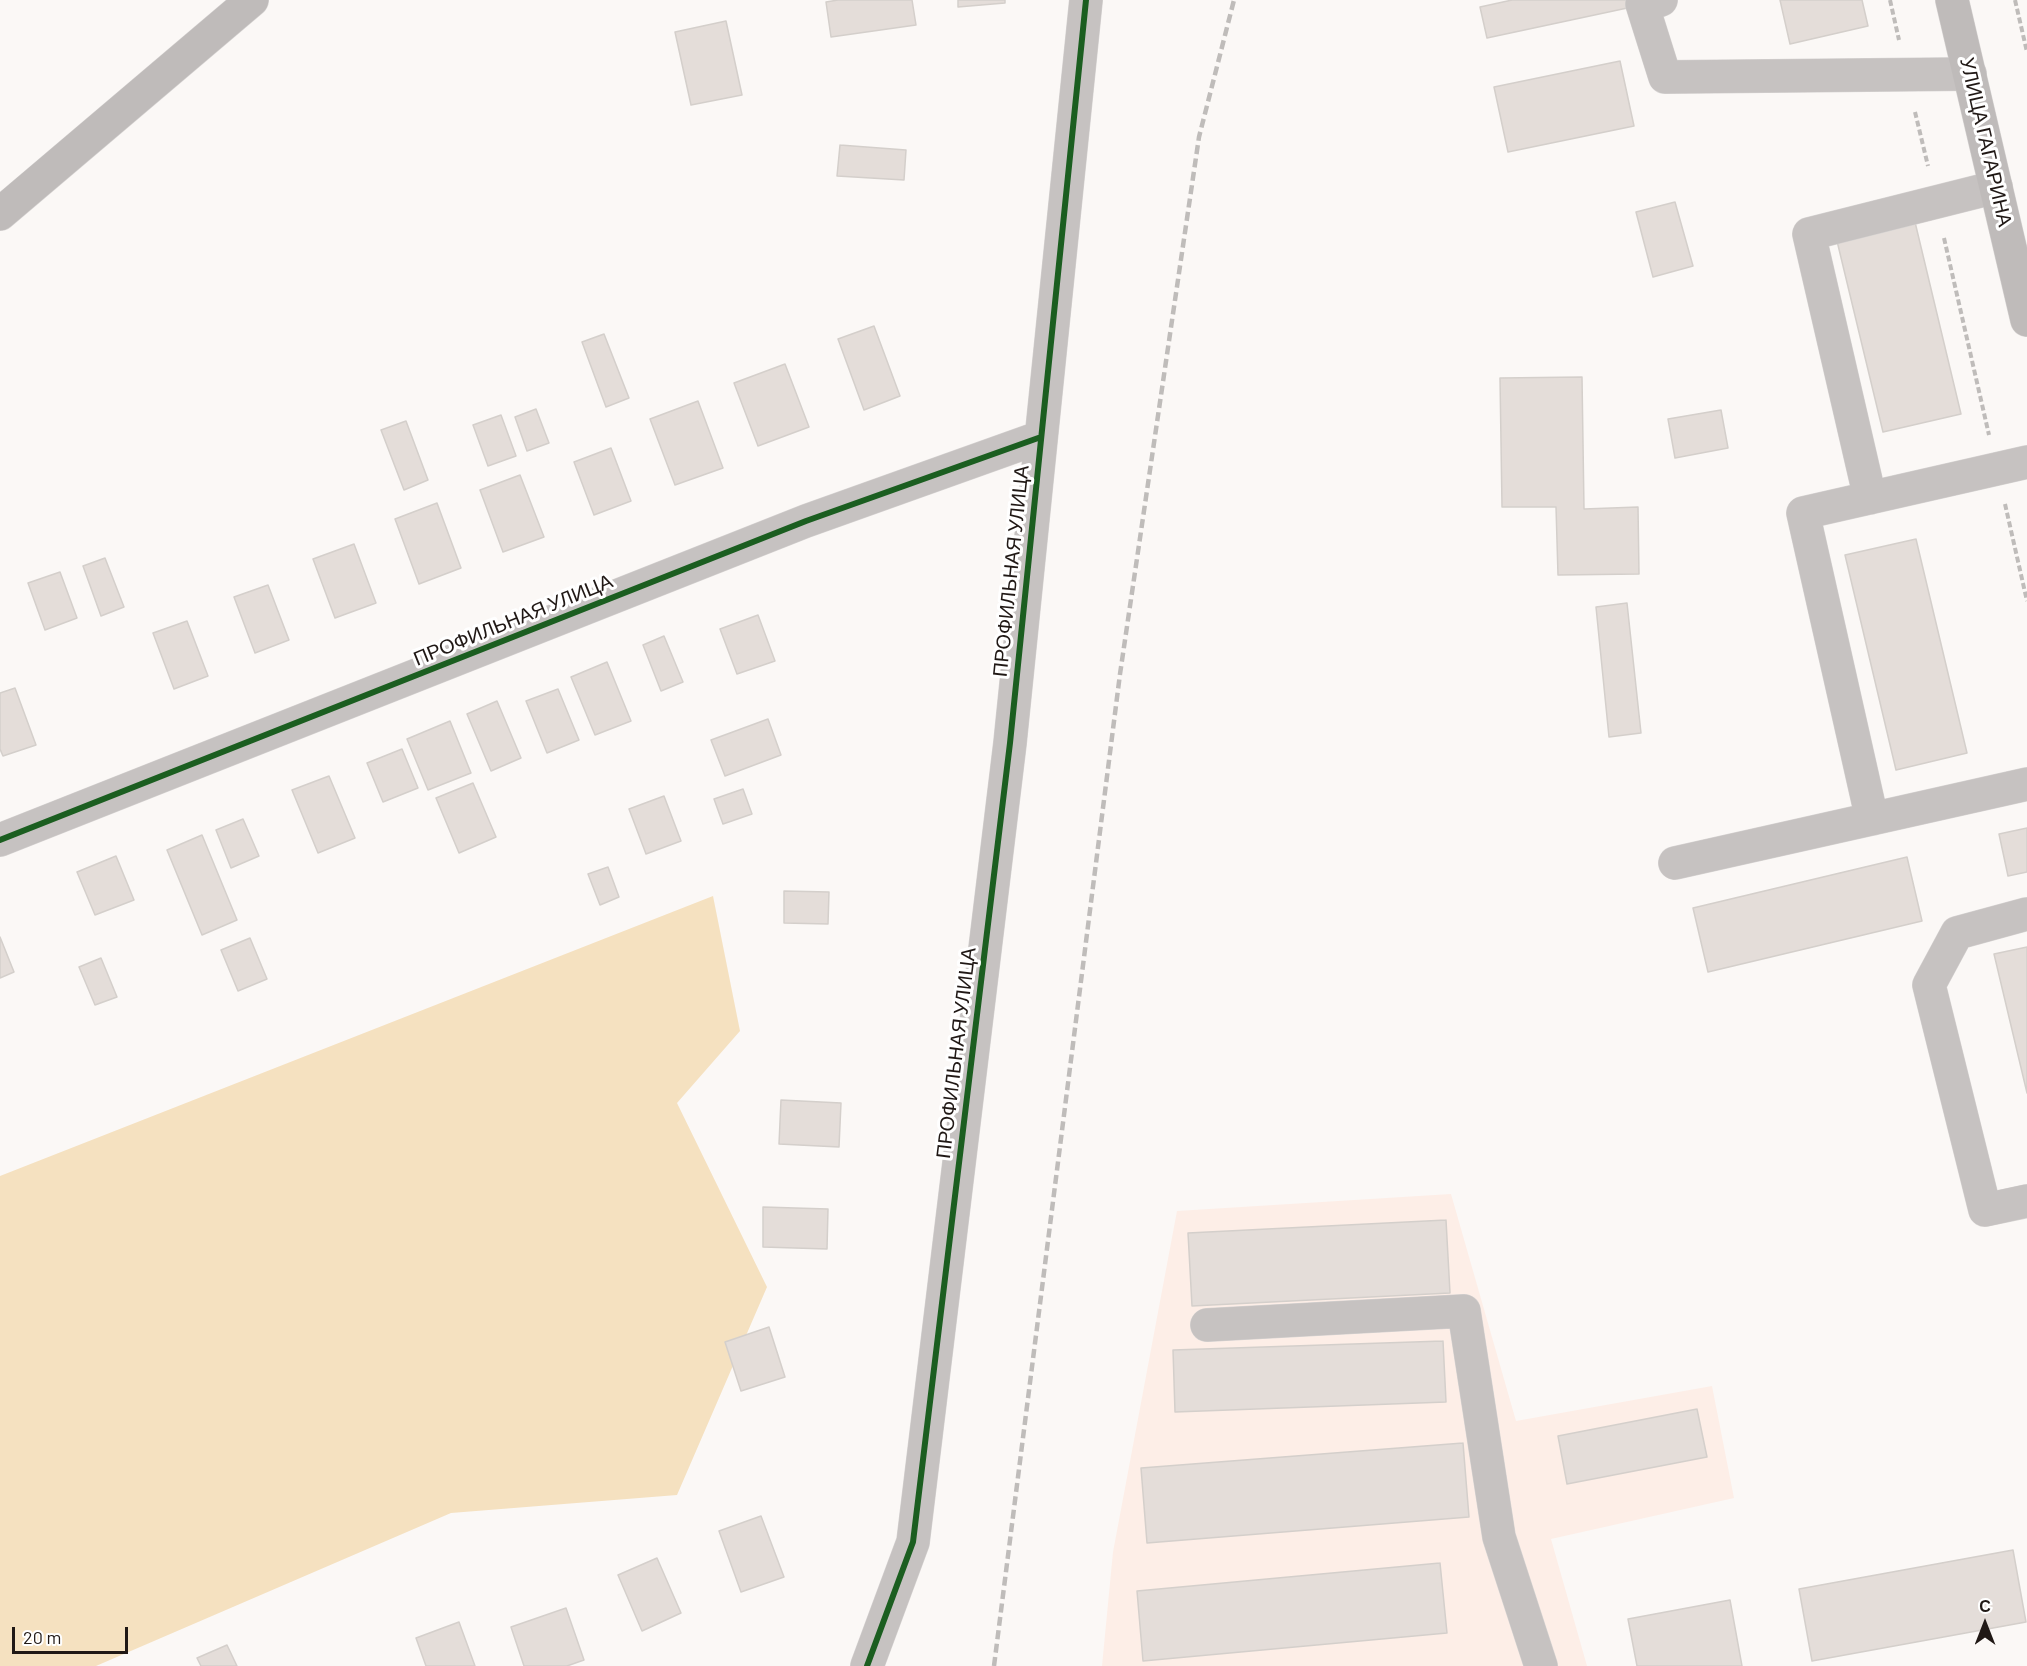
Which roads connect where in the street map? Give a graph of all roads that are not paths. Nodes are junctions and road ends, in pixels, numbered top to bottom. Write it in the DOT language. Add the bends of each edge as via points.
graph roads {
  1 [pos="252,0"];
  2 [pos="1086,0"];
  3 [pos="1660,0"];
  4 [pos="1952,0"];
  5 [pos="1970,74"];
  6 [pos="1996,187"];
  7 [pos="0,214"];
  8 [pos="2027,320"];
  9 [pos="1041,437"];
  10 [pos="2012,466"];
  11 [pos="1870,498"];
  12 [pos="2027,784"];
  13 [pos="1872,819"];
  14 [pos="0,840"];
  15 [pos="1675,864"];
  16 [pos="2027,914"];
  17 [pos="2027,1201"];
  18 [pos="1207,1326"];
  19 [pos="867,1666"];
  20 [pos="1541,1666"];
  1 -- 7 [label="main road"];
  2 -- 9 [label="street, ПРОФИЛЬНАЯ УЛИЦА"];
  3 -- 5 [label="street" via="1642,4 1665,77"];
  4 -- 5 [label="main road, УЛИЦА ГАГАРИНА"];
  5 -- 6 [label="main road, УЛИЦА ГАГАРИНА"];
  6 -- 8 [label="main road, УЛИЦА ГАГАРИНА"];
  6 -- 11 [label="street" via="1809,234"];
  9 -- 14 [label="street, ПРОФИЛЬНАЯ УЛИЦА" via="806,521"];
  9 -- 19 [label="street, ПРОФИЛЬНАЯ УЛИЦА" via="1010,743 913,1542"];
  10 -- 11 [label="street"];
  11 -- 13 [label="street" via="1803,513"];
  12 -- 13 [label="street"];
  13 -- 15 [label="street"];
  16 -- 17 [label="street" via="1957,933 1929,985 1985,1210"];
  18 -- 20 [label="street" via="1464,1311 1499,1537"];
}
